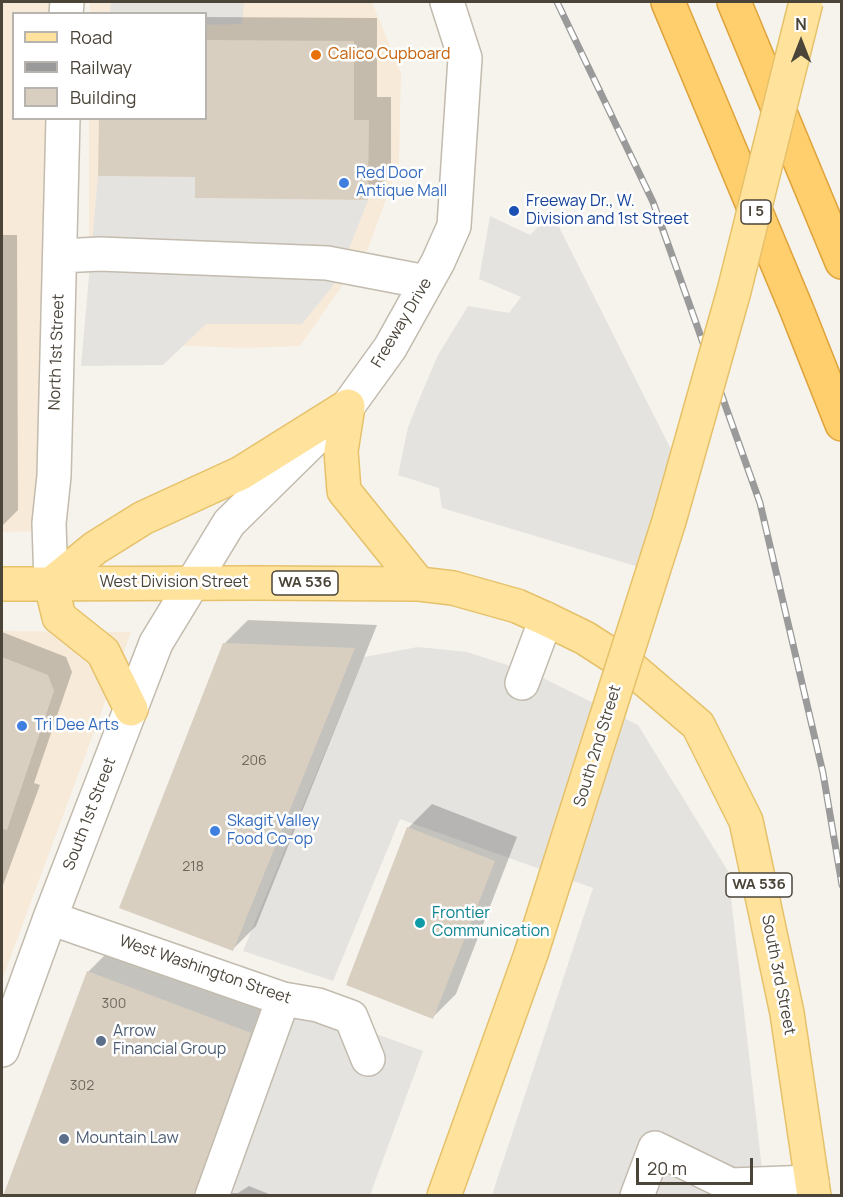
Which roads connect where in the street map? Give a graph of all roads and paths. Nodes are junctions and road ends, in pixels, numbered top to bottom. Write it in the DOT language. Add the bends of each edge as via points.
graph roads {
  1 [pos="447,2"];
  2 [pos="668,2"];
  3 [pos="734,2"];
  4 [pos="806,2"];
  5 [pos="63,120"];
  6 [pos="60,256"];
  7 [pos="842,262"];
  8 [pos="426,282"];
  9 [pos="348,406"];
  10 [pos="842,424"];
  11 [pos="2,584"];
  12 [pos="51,584"];
  13 [pos="190,584"];
  14 [pos="419,584"];
  15 [pos="546,619"];
  16 [pos="522,683"];
  17 [pos="131,709"];
  18 [pos="50,918"];
  19 [pos="283,999"];
  20 [pos="2,1050"];
  21 [pos="368,1059"];
  22 [pos="813,1189"];
  23 [pos="212,1196"];
  24 [pos="444,1196"];
  25 [pos="636,1196"];
  1 -- 8 [label="street, Freeway Drive" via="465,58 454,226"];
  2 -- 10 [label="highway, I 5"];
  3 -- 7 [label="highway"];
  4 -- 24 [label="main road, South 2nd Street, bridge" via="734,291 669,521 531,954"];
  5 -- 6 [label="street, North 1st Street"];
  6 -- 8 [label="street" via="111,254 327,263"];
  6 -- 12 [label="street, North 1st Street" via="54,476 49,523"];
  8 -- 9 [label="street, Freeway Drive" via="390,348"];
  9 -- 12 [label="main road" via="241,472 134,524 95,548"];
  9 -- 13 [label="street, Freeway Drive" via="229,523"];
  9 -- 14 [label="main road" via="341,451 344,491"];
  11 -- 12 [label="main road, West Division Street / WA 536"];
  12 -- 13 [label="main road, West Division Street / WA 536"];
  12 -- 17 [label="main road" via="59,617 104,652"];
  13 -- 14 [label="main road, West Division Street / WA 536"];
  13 -- 17 [label="street, South 1st Street" via="156,643"];
  14 -- 15 [label="main road, South 3rd Street / WA 536" via="453,588 517,606"];
  15 -- 16 [label="street"];
  15 -- 22 [label="main road, South 3rd Street / WA 536" via="630,667 698,725 746,821 787,1013"];
  17 -- 18 [label="street, South 1st Street"];
  18 -- 19 [label="street, West Washington Street"];
  18 -- 20 [label="street, South 1st Street"];
  19 -- 21 [label="street, West Washington Street" via="318,1005 351,1017"];
  19 -- 23 [label="street"];
  22 -- 25 [label="street" via="731,1185 655,1148"];
}
